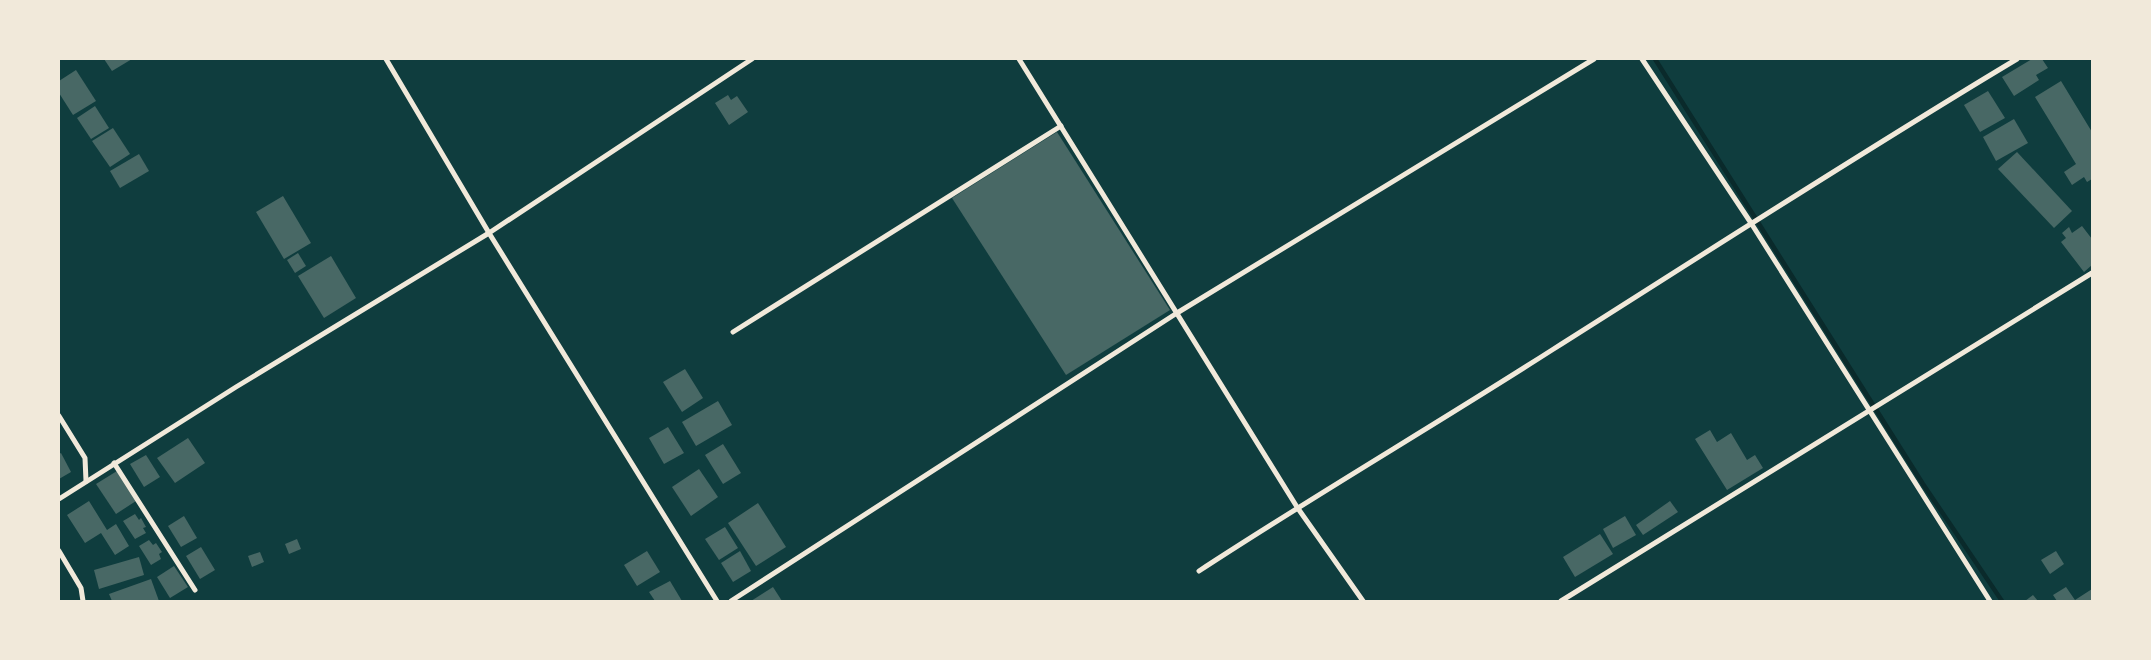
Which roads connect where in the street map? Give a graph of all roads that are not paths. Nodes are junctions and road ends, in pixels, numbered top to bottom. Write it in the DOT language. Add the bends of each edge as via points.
graph roads {
  1 [pos="386,59"];
  2 [pos="752,59"];
  3 [pos="1019,59"];
  4 [pos="1594,59"];
  5 [pos="1642,59"];
  6 [pos="2017,59"];
  7 [pos="1061,126"];
  8 [pos="1751,223"];
  9 [pos="489,234"];
  10 [pos="2092,273"];
  11 [pos="1177,313"];
  12 [pos="734,332"];
  13 [pos="1871,411"];
  14 [pos="59,416"];
  15 [pos="114,463"];
  16 [pos="86,481"];
  17 [pos="59,499"];
  18 [pos="1297,507"];
  19 [pos="59,551"];
  20 [pos="1199,571"];
  21 [pos="194,590"];
  22 [pos="83,601"];
  23 [pos="716,601"];
  24 [pos="731,601"];
  25 [pos="1364,601"];
  26 [pos="1561,601"];
  27 [pos="1990,601"];
  1 -- 9 [label="street"];
  2 -- 9 [label="street"];
  3 -- 7 [label="street"];
  4 -- 11 [label="street"];
  5 -- 8 [label="street"];
  6 -- 8 [label="street"];
  7 -- 11 [label="street"];
  7 -- 12 [label="street"];
  8 -- 13 [label="street"];
  8 -- 18 [label="street" via="1443,419"];
  9 -- 15 [label="street"];
  9 -- 23 [label="street"];
  10 -- 13 [label="street"];
  11 -- 18 [label="street"];
  11 -- 24 [label="street"];
  13 -- 26 [label="street"];
  13 -- 27 [label="street"];
  14 -- 16 [label="street" via="85,458"];
  15 -- 16 [label="street"];
  15 -- 21 [label="street"];
  16 -- 17 [label="street"];
  18 -- 20 [label="street"];
  18 -- 25 [label="street"];
  19 -- 22 [label="street" via="81,588"];
}
